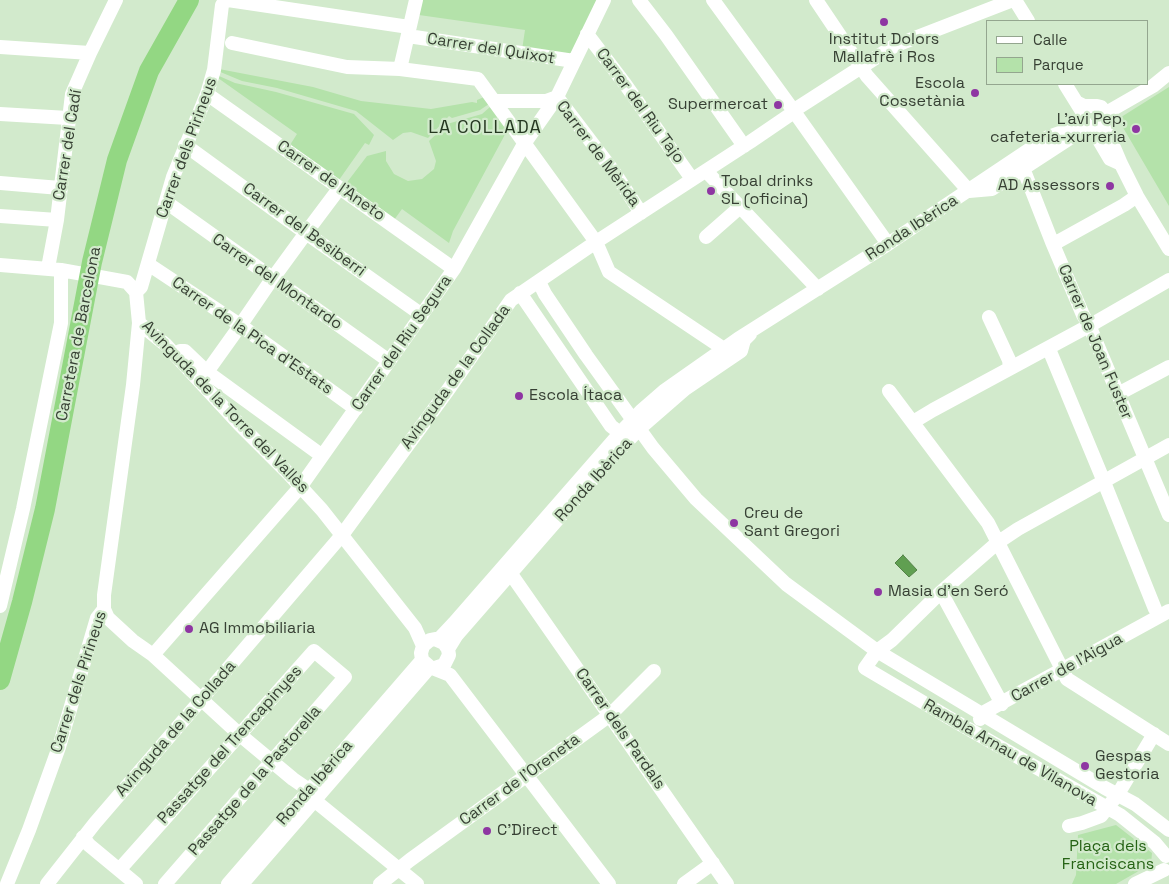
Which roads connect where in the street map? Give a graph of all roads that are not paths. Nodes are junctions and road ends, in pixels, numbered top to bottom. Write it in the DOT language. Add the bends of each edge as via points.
graph roads {
  1 [pos="116,0"];
  2 [pos="189,0"];
  3 [pos="227,0"];
  4 [pos="416,0"];
  5 [pos="604,0"];
  6 [pos="639,0"];
  7 [pos="712,0"];
  8 [pos="816,0"];
  9 [pos="1014,0"];
  10 [pos="1027,20"];
  11 [pos="409,31"];
  12 [pos="587,34"];
  13 [pos="232,44"];
  14 [pos="0,47"];
  15 [pos="90,53"];
  16 [pos="574,61"];
  17 [pos="862,66"];
  18 [pos="400,70"];
  19 [pos="1165,75"];
  20 [pos="1149,82"];
  21 [pos="1066,85"];
  22 [pos="1141,85"];
  23 [pos="207,94"];
  24 [pos="557,97"];
  25 [pos="494,101"];
  26 [pos="794,112"];
  27 [pos="0,114"];
  28 [pos="1092,116"];
  29 [pos="68,118"];
  30 [pos="524,144"];
  31 [pos="185,145"];
  32 [pos="744,146"];
  33 [pos="1024,168"];
  34 [pos="706,171"];
  35 [pos="692,179"];
  36 [pos="0,183"];
  37 [pos="60,188"];
  38 [pos="969,191"];
  39 [pos="335,194"];
  40 [pos="1137,196"];
  41 [pos="166,202"];
  42 [pos="739,208"];
  43 [pos="641,212"];
  44 [pos="0,216"];
  45 [pos="57,220"];
  46 [pos="706,237"];
  47 [pos="1056,241"];
  48 [pos="596,242"];
  49 [pos="888,244"];
  50 [pos="1169,249"];
  51 [pos="580,252"];
  52 [pos="148,264"];
  53 [pos="0,265"];
  54 [pos="606,265"];
  55 [pos="55,269"];
  56 [pos="454,269"];
  57 [pos="1169,280"];
  58 [pos="539,282"];
  59 [pos="132,287"];
  60 [pos="818,289"];
  61 [pos="520,293"];
  62 [pos="422,315"];
  63 [pos="989,317"];
  64 [pos="139,323"];
  65 [pos="1090,325"];
  66 [pos="754,329"];
  67 [pos="724,349"];
  68 [pos="1051,354"];
  69 [pos="389,361"];
  70 [pos="1169,366"];
  71 [pos="1010,368"];
  72 [pos="207,372"];
  73 [pos="889,391"];
  74 [pos="1118,394"];
  75 [pos="356,409"];
  76 [pos="913,422"];
  77 [pos="239,424"];
  78 [pos="636,424"];
  79 [pos="620,433"];
  80 [pos="1169,445"];
  81 [pos="321,455"];
  82 [pos="1146,460"];
  83 [pos="301,486"];
  84 [pos="1169,515"];
  85 [pos="342,534"];
  86 [pos="997,543"];
  87 [pos="511,574"];
  88 [pos="941,592"];
  89 [pos="0,606"];
  90 [pos="104,609"];
  91 [pos="1162,610"];
  92 [pos="877,651"];
  93 [pos="435,654"];
  94 [pos="153,655"];
  95 [pos="654,670"];
  96 [pos="1063,670"];
  97 [pos="345,677"];
  98 [pos="0,680"];
  99 [pos="201,700"];
  100 [pos="1002,704"];
  101 [pos="981,714"];
  102 [pos="610,715"];
  103 [pos="973,731"];
  104 [pos="239,734"];
  105 [pos="1154,734"];
  106 [pos="1169,744"];
  107 [pos="272,761"];
  108 [pos="527,774"];
  109 [pos="1118,794"];
  110 [pos="311,795"];
  111 [pos="1107,808"];
  112 [pos="1069,826"];
  113 [pos="1169,830"];
  114 [pos="83,837"];
  115 [pos="1167,853"];
  116 [pos="713,863"];
  117 [pos="399,868"];
  118 [pos="119,870"];
  119 [pos="1167,874"];
  120 [pos="7,884"];
  121 [pos="47,884"];
  122 [pos="136,884"];
  123 [pos="165,884"];
  124 [pos="228,884"];
  125 [pos="242,884"];
  126 [pos="380,884"];
  127 [pos="418,884"];
  128 [pos="609,884"];
  129 [pos="684,884"];
  130 [pos="727,884"];
  131 [pos="1135,884"];
  1 -- 15 [label="street, Carrer del Cadí"];
  2 -- 98 [label="highway, Carretera de Barcelona" via="149,72 117,160 92,262 45,509"];
  3 -- 11 [label="street, Carrer del Quixot"];
  3 -- 23 [label="street, Carrer dels Pirineus" via="222,5 214,70"];
  4 -- 11 [label="street"];
  5 -- 12 [label="street, Carrer del Riu Segura"];
  6 -- 32 [label="street"];
  7 -- 26 [label="street"];
  8 -- 17 [label="street"];
  9 -- 10 [label="street"];
  9 -- 17 [label="street, Avinguda de la Collada" via="894,46"];
  11 -- 16 [label="street, Carrer del Quixot"];
  11 -- 18 [label="street"];
  12 -- 16 [label="street, Carrer del Riu Segura"];
  12 -- 35 [label="street, Carrer del Riu Tajo"];
  13 -- 18 [label="street" via="347,67"];
  14 -- 15 [label="street"];
  15 -- 29 [label="street, Carrer del Cadí" via="72,94"];
  16 -- 24 [label="street, Carrer del Riu Segura"];
  17 -- 26 [label="street, Avinguda de la Collada" via="798,106"];
  17 -- 38 [label="street" via="867,76"];
  18 -- 25 [label="street" via="478,79"];
  19 -- 20 [label="street"];
  19 -- 28 [label="street" via="1153,86"];
  21 -- 28 [label="street"];
  22 -- 28 [label="street"];
  23 -- 31 [label="street, Carrer dels Pirineus"];
  23 -- 56 [label="street, Carrer de l'Aneto"];
  24 -- 25 [label="street, Carrer de Mèrida" via="546,101"];
  24 -- 30 [label="street, Carrer del Riu Segura"];
  24 -- 43 [label="street, Carrer de Mèrida"];
  25 -- 30 [label="street"];
  26 -- 32 [label="street, Avinguda de la Collada"];
  26 -- 49 [label="street"];
  27 -- 29 [label="street"];
  28 -- 33 [label="street, Ronda Ibèrica"];
  28 -- 38 [label="street, Ronda Ibèrica" via="1048,137"];
  28 -- 40 [label="street" via="1100,142 1110,159 1121,164"];
  29 -- 37 [label="street, Carrer del Cadí"];
  30 -- 48 [label="street"];
  30 -- 56 [label="street, Carrer del Riu Segura"];
  31 -- 41 [label="street, Carrer dels Pirineus"];
  31 -- 62 [label="street, Carrer del Besiberri"];
  32 -- 34 [label="street, Avinguda de la Collada"];
  33 -- 38 [label="street, Ronda Ibèrica" via="992,189"];
  33 -- 47 [label="street, Carrer de Joan Fuster"];
  34 -- 35 [label="street, Avinguda de la Collada"];
  34 -- 42 [label="street, Carrer del Riu Tajo"];
  35 -- 43 [label="street, Avinguda de la Collada"];
  36 -- 37 [label="street"];
  37 -- 45 [label="street, Carrer del Cadí"];
  38 -- 49 [label="street, Ronda Ibèrica"];
  39 -- 72 [label="street"];
  40 -- 47 [label="street"];
  40 -- 50 [label="street"];
  41 -- 52 [label="street, Carrer dels Pirineus"];
  41 -- 69 [label="street, Carrer del Montardo"];
  42 -- 46 [label="street"];
  42 -- 60 [label="street, Carrer del Riu Tajo"];
  43 -- 48 [label="street, Avinguda de la Collada"];
  44 -- 45 [label="street"];
  45 -- 55 [label="street, Carrer del Cadí"];
  47 -- 65 [label="street, Carrer de Joan Fuster" via="1083,315"];
  48 -- 51 [label="street, Avinguda de la Collada"];
  48 -- 54 [label="street"];
  49 -- 60 [label="street, Ronda Ibèrica"];
  51 -- 54 [label="street"];
  51 -- 58 [label="street, Avinguda de la Collada"];
  52 -- 59 [label="street, Carrer dels Pirineus" via="141,287"];
  52 -- 75 [label="street, Carrer de la Pica d'Estats" via="240,325"];
  53 -- 55 [label="street"];
  54 -- 67 [label="street" via="609,272"];
  55 -- 59 [label="street"];
  55 -- 89 [label="street, Carrer del Cadí" via="61,322"];
  56 -- 62 [label="street, Carrer del Riu Segura"];
  57 -- 65 [label="street"];
  58 -- 61 [label="street, Avinguda de la Collada"];
  58 -- 78 [label="street, Rambla Arnau de Vilanova"];
  59 -- 64 [label="street, Avinguda de la Torre del Vallès"];
  60 -- 66 [label="street, Ronda Ibèrica"];
  61 -- 79 [label="street" via="611,426"];
  61 -- 85 [label="street, Avinguda de la Collada" via="511,300"];
  62 -- 69 [label="street, Carrer del Riu Segura"];
  63 -- 71 [label="street"];
  64 -- 77 [label="street, Avinguda de la Torre del Vallès" via="166,345"];
  64 -- 90 [label="street, Carrer dels Pirineus"];
  65 -- 71 [label="street"];
  65 -- 74 [label="street, Carrer de Joan Fuster"];
  66 -- 67 [label="street, Ronda Ibèrica"];
  66 -- 78 [label="street, Ronda Ibèrica" via="744,340 741,351"];
  67 -- 78 [label="street, Ronda Ibèrica" via="678,380"];
  68 -- 91 [label="street"];
  69 -- 75 [label="street, Carrer del Riu Segura"];
  70 -- 74 [label="street"];
  71 -- 76 [label="street"];
  72 -- 77 [label="street" via="185,351 180,351"];
  72 -- 81 [label="street"];
  73 -- 76 [label="street"];
  74 -- 82 [label="street, Carrer de Joan Fuster"];
  75 -- 81 [label="street, Carrer del Riu Segura"];
  76 -- 86 [label="street" via="988,523"];
  77 -- 83 [label="street, Avinguda de la Torre del Vallès"];
  78 -- 79 [label="street, Ronda Ibèrica"];
  78 -- 87 [label="street, Ronda Ibèrica"];
  78 -- 92 [label="street, Rambla Arnau de Vilanova" via="696,499 745,546 786,584"];
  79 -- 93 [label="street, Ronda Ibèrica" via="454,623"];
  80 -- 82 [label="street"];
  81 -- 83 [label="street, Carrer del Riu Segura"];
  82 -- 84 [label="street, Carrer de Joan Fuster"];
  82 -- 86 [label="street"];
  83 -- 85 [label="street, Avinguda de la Torre del Vallès"];
  83 -- 94 [label="street, Carrer del Riu Segura"];
  85 -- 93 [label="street, Avinguda de la Torre del Vallès"];
  85 -- 99 [label="street, Avinguda de la Collada"];
  86 -- 88 [label="street"];
  86 -- 96 [label="street"];
  87 -- 93 [label="street, Ronda Ibèrica" via="456,636"];
  87 -- 102 [label="street, Carrer dels Pardals"];
  88 -- 92 [label="street"];
  88 -- 100 [label="street"];
  90 -- 94 [label="street" via="108,618"];
  90 -- 120 [label="street, Carrer dels Pirineus" via="97,618 59,747"];
  91 -- 96 [label="street, Carrer de l'Aigua"];
  92 -- 101 [label="street, Rambla Arnau de Vilanova"];
  92 -- 103 [label="street, Rambla Arnau de Vilanova" via="865,668"];
  93 -- 108 [label="street"];
  93 -- 110 [label="street, Ronda Ibèrica"];
  94 -- 99 [label="street"];
  95 -- 102 [label="street, Carrer de l'Oreneta"];
  96 -- 100 [label="street, Carrer de l'Aigua"];
  96 -- 105 [label="street" via="1067,679"];
  97 -- 104 [label="street, Passatge del Trencapinyes" via="314,651"];
  97 -- 107 [label="street, Passatge de la Pastorella"];
  99 -- 104 [label="street"];
  99 -- 114 [label="street, Avinguda de la Collada"];
  100 -- 101 [label="street, Carrer de l'Aigua"];
  101 -- 103 [label="street"];
  101 -- 109 [label="street, Rambla Arnau de Vilanova"];
  102 -- 108 [label="street, Carrer de l'Oreneta"];
  102 -- 116 [label="street, Carrer dels Pardals"];
  103 -- 111 [label="street, Rambla Arnau de Vilanova"];
  104 -- 107 [label="street"];
  104 -- 118 [label="street, Passatge del Trencapinyes"];
  105 -- 106 [label="street"];
  105 -- 109 [label="street"];
  107 -- 110 [label="street"];
  107 -- 123 [label="street, Passatge de la Pastorella"];
  108 -- 117 [label="street, Carrer de l'Oreneta"];
  108 -- 128 [label="street"];
  109 -- 111 [label="street"];
  109 -- 113 [label="street, Rambla Arnau de Vilanova"];
  110 -- 117 [label="street"];
  110 -- 124 [label="street, Ronda Ibèrica"];
  110 -- 125 [label="street, Ronda Ibèrica"];
  111 -- 112 [label="street" via="1101,816"];
  111 -- 115 [label="street, Rambla Arnau de Vilanova"];
  114 -- 118 [label="street"];
  114 -- 121 [label="street, Avinguda de la Collada"];
  115 -- 119 [label="street" via="1163,864"];
  116 -- 129 [label="street"];
  116 -- 130 [label="street, Carrer dels Pardals"];
  117 -- 126 [label="street, Carrer de l'Oreneta"];
  117 -- 127 [label="street"];
  118 -- 122 [label="street"];
  119 -- 131 [label="street"];
}
